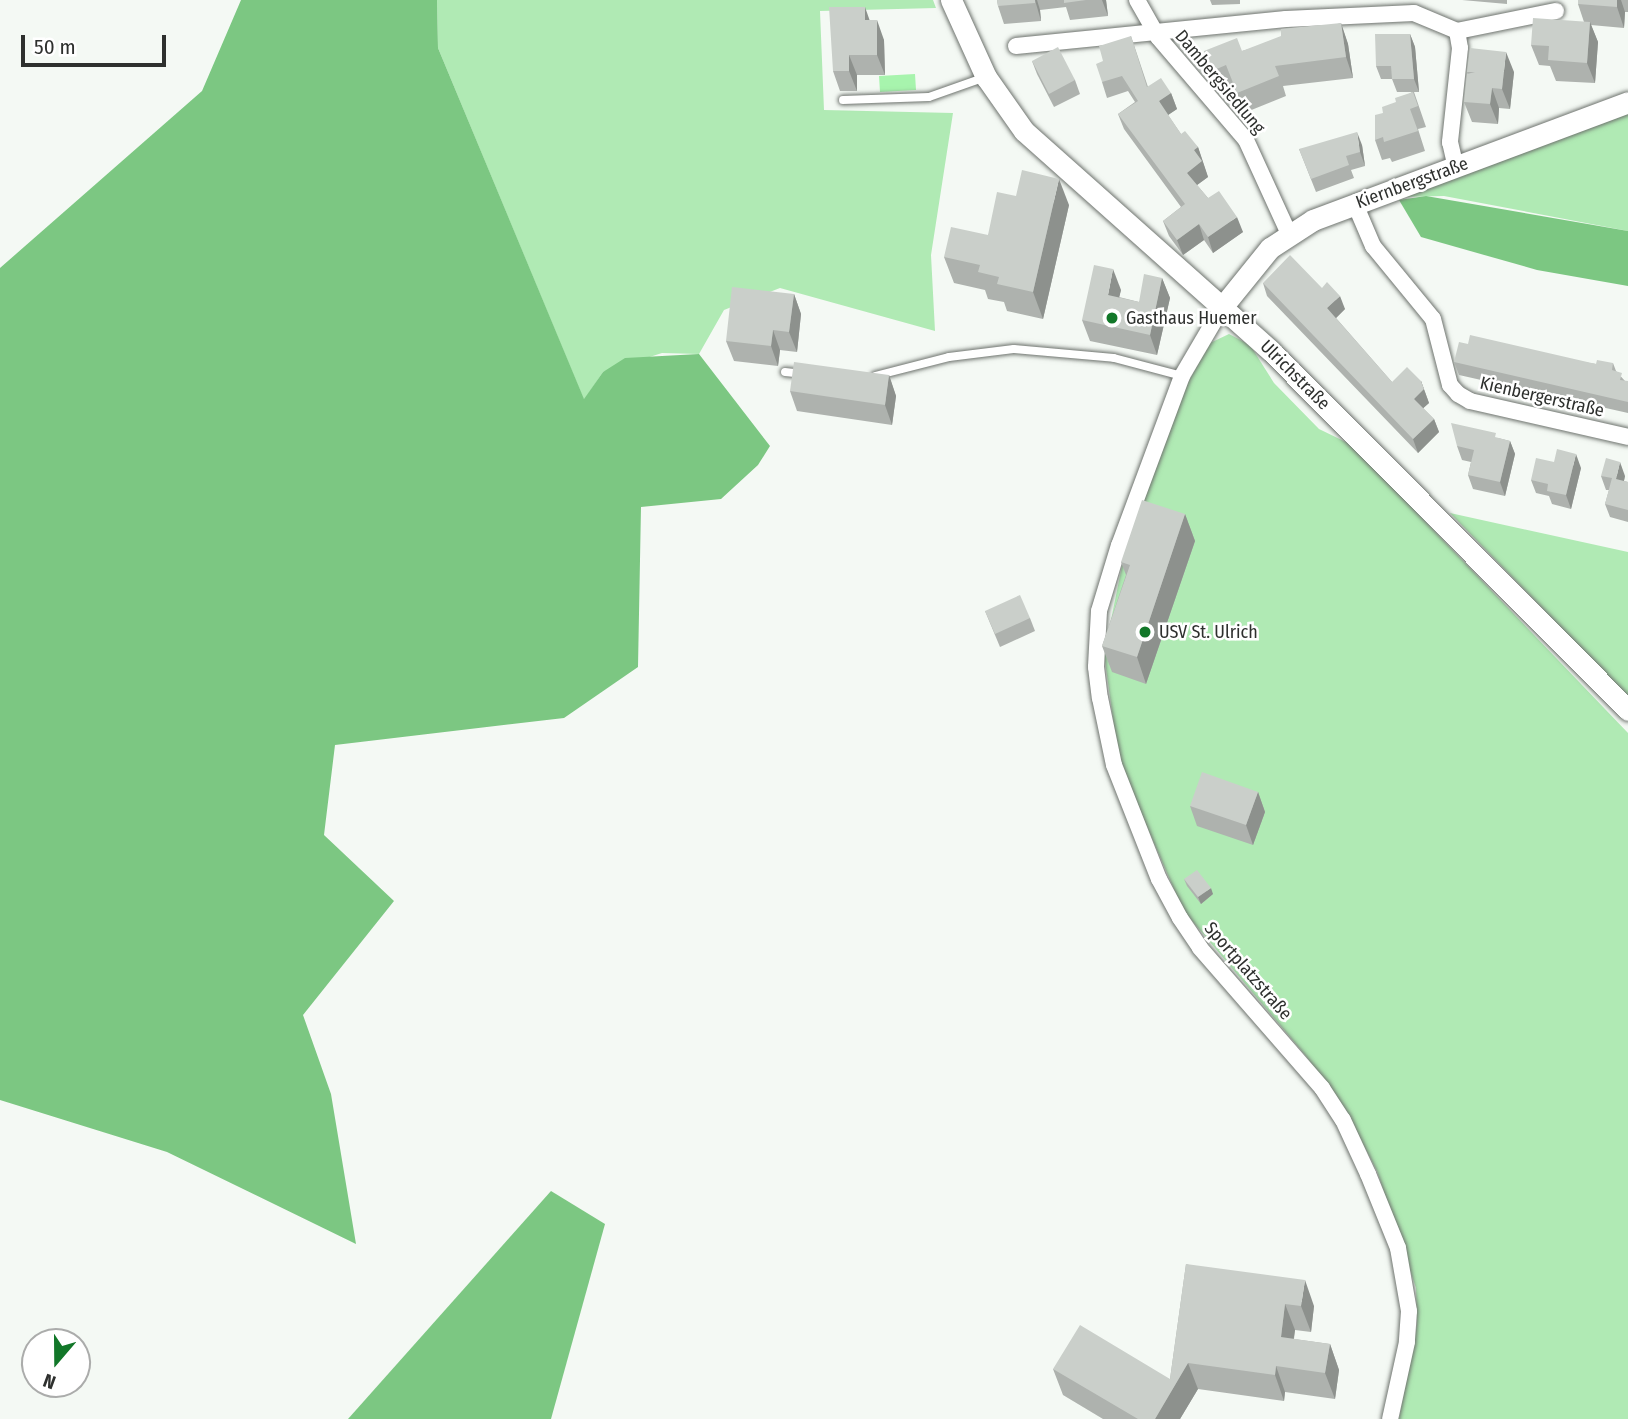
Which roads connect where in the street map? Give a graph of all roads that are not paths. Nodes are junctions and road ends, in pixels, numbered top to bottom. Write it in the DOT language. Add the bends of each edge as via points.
graph roads {
  1 [pos="951,0"];
  2 [pos="1137,0"];
  3 [pos="1558,6"];
  4 [pos="1153,31"];
  5 [pos="1457,31"];
  6 [pos="1016,46"];
  7 [pos="986,77"];
  8 [pos="843,100"];
  9 [pos="1628,102"];
  10 [pos="1456,167"];
  11 [pos="1355,204"];
  12 [pos="1289,234"];
  13 [pos="1223,306"];
  14 [pos="785,372"];
  15 [pos="818,375"];
  16 [pos="1182,376"];
  17 [pos="862,377"];
  18 [pos="1628,437"];
  19 [pos="1628,710"];
  20 [pos="1390,1419"];
  1 -- 7 [label="street, Ulrichstraße"];
  2 -- 4 [label="street, Dambergsiedlung"];
  3 -- 5 [label="street"];
  4 -- 5 [label="street, Dambergsiedlung" via="1414,13"];
  4 -- 6 [label="street, Dambergsiedlung"];
  4 -- 12 [label="street, Dambergsiedlung" via="1246,141"];
  5 -- 10 [label="street" via="1460,48 1450,142"];
  7 -- 8 [label="lane" via="929,97"];
  7 -- 13 [label="street, Ulrichstraße" via="1024,131 1055,162"];
  9 -- 10 [label="street, Kiernbergstraße"];
  10 -- 11 [label="street, Kiernbergstraße"];
  11 -- 12 [label="street, Kiernbergstraße"];
  11 -- 18 [label="street, Kienbergerstraße" via="1373,246 1433,319 1451,385 1458,394 1470,401"];
  12 -- 13 [label="street, Kiernbergstraße" via="1253,265"];
  13 -- 16 [label="street, Sportplatzstraße"];
  13 -- 19 [label="street, Ulrichstraße"];
  14 -- 15 [label="lane"];
  16 -- 17 [label="lane" via="1114,358 1014,349 949,357"];
  16 -- 20 [label="street, Sportplatzstraße" via="1099,611 1096,667 1107,733 1142,838 1180,918 1199,948 1322,1088 1343,1119 1368,1174 1398,1248 1409,1311"];
}
